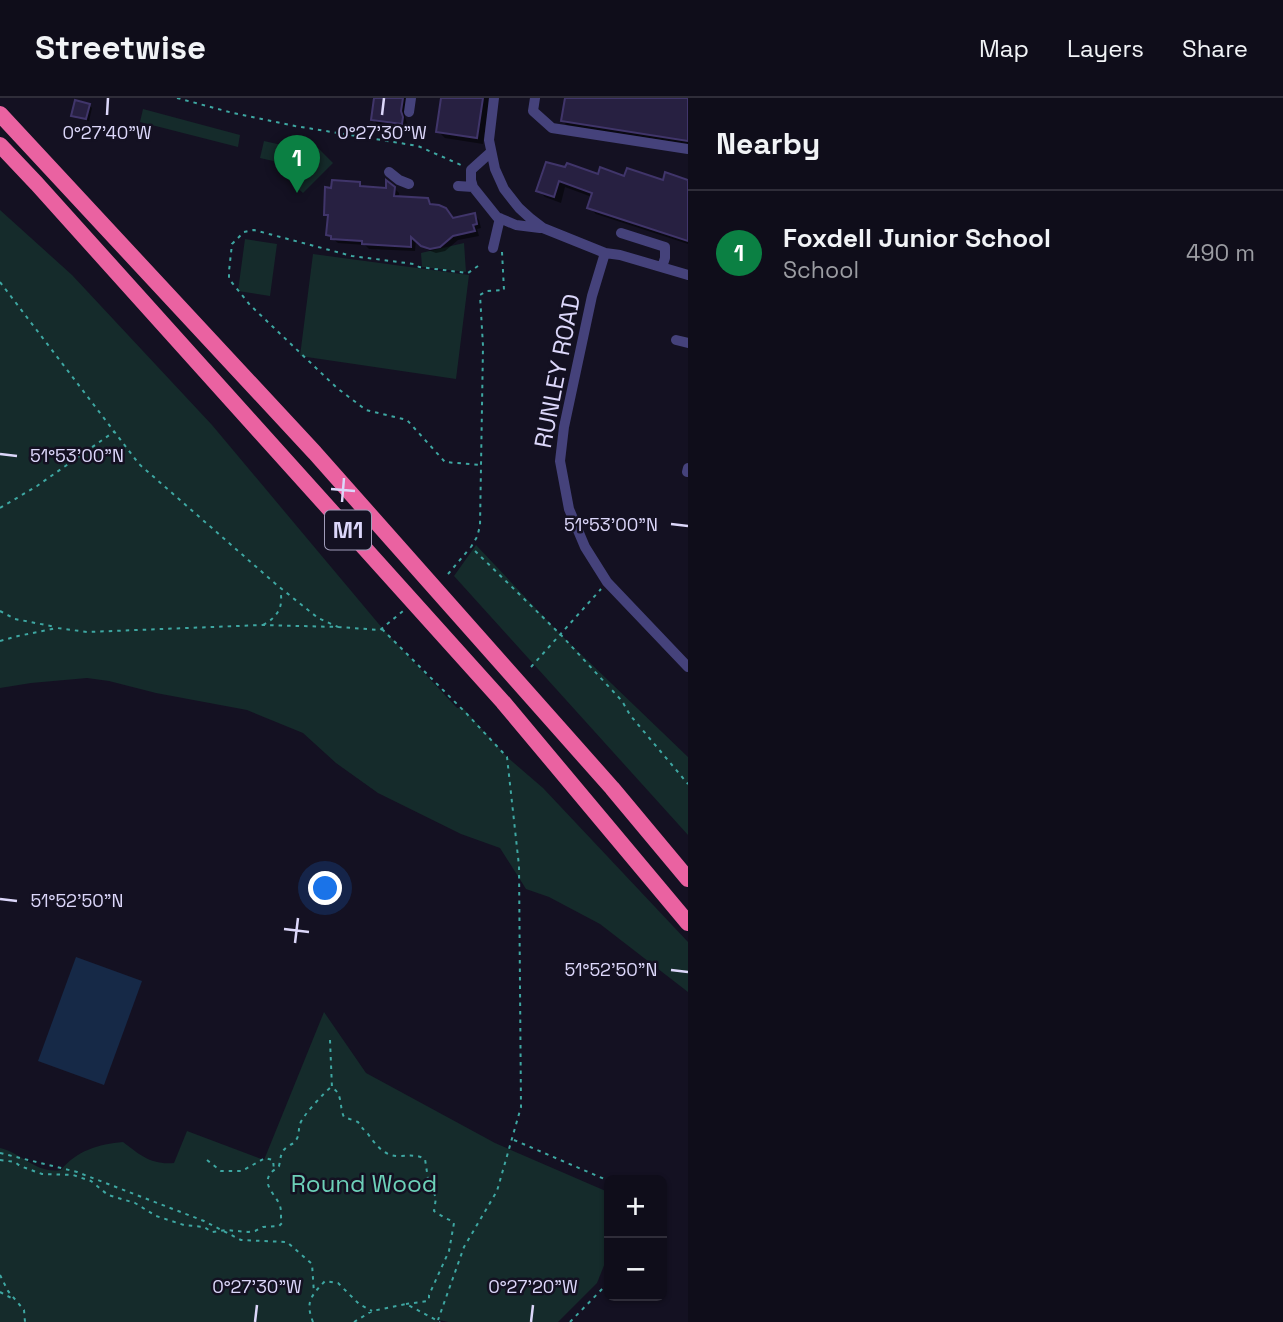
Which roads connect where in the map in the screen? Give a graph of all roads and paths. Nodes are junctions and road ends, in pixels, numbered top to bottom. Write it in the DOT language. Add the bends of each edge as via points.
graph roads {
  1 [pos="177,98"];
  2 [pos="411,98"];
  3 [pos="494,98"];
  4 [pos="535,98"];
  5 [pos="409,112"];
  6 [pos="0,114"];
  7 [pos="0,145"];
  8 [pos="688,149"];
  9 [pos="491,152"];
  10 [pos="467,167"];
  11 [pos="389,172"];
  12 [pos="410,184"];
  13 [pos="458,186"];
  14 [pos="473,187"];
  15 [pos="519,208"];
  16 [pos="504,220"];
  17 [pos="543,228"];
  18 [pos="621,233"];
  19 [pos="647,241"];
  20 [pos="497,247"];
  21 [pos="605,253"];
  22 [pos="640,261"];
  23 [pos="478,266"];
  24 [pos="662,267"];
  25 [pos="688,275"];
  26 [pos="0,282"];
  27 [pos="676,340"];
  28 [pos="688,343"];
  29 [pos="115,431"];
  30 [pos="481,465"];
  31 [pos="0,508"];
  32 [pos="471,547"];
  33 [pos="448,574"];
  34 [pos="607,582"];
  35 [pos="278,586"];
  36 [pos="404,610"];
  37 [pos="0,611"];
  38 [pos="262,625"];
  39 [pos="338,627"];
  40 [pos="57,628"];
  41 [pos="382,629"];
  42 [pos="561,635"];
  43 [pos="0,641"];
  44 [pos="531,667"];
  45 [pos="688,667"];
  46 [pos="688,784"];
  47 [pos="688,879"];
  48 [pos="688,923"];
  49 [pos="330,1041"];
  50 [pos="332,1086"];
  51 [pos="512,1139"];
  52 [pos="0,1153"];
  53 [pos="0,1160"];
  54 [pos="207,1160"];
  55 [pos="274,1171"];
  56 [pos="604,1179"];
  57 [pos="222,1231"];
  58 [pos="0,1275"];
  59 [pos="604,1287"];
  60 [pos="0,1292"];
  61 [pos="314,1293"];
  62 [pos="16,1300"];
  63 [pos="406,1304"];
  64 [pos="372,1311"];
  65 [pos="439,1321"];
  66 [pos="25,1322"];
  67 [pos="313,1322"];
  68 [pos="354,1322"];
  69 [pos="570,1322"];
  1 -- 10 [label="path" via="233,113 418,146"];
  2 -- 5 [label="street"];
  3 -- 9 [label="street"];
  4 -- 8 [label="street" via="533,111 552,128"];
  6 -- 47 [label="highway, M1" via="314,453"];
  7 -- 48 [label="highway, M1" via="503,702"];
  9 -- 14 [label="street" via="471,170"];
  9 -- 15 [label="street" via="495,169"];
  11 -- 12 [label="street"];
  13 -- 14 [label="street"];
  14 -- 16 [label="street"];
  15 -- 16 [label="street"];
  15 -- 17 [label="street"];
  16 -- 17 [label="street"];
  16 -- 20 [label="street"];
  17 -- 21 [label="street"];
  18 -- 19 [label="street"];
  19 -- 22 [label="street"];
  19 -- 24 [label="street" via="665,247"];
  20 -- 30 [label="path" via="504,290 480,295"];
  21 -- 22 [label="street"];
  21 -- 34 [label="street, RUNLEY ROAD" via="592,296 560,461 569,509"];
  22 -- 24 [label="street"];
  23 -- 30 [label="path" via="468,273 419,267 352,256 254,230 244,232 232,244 229,279 250,305 366,410 407,420 445,462"];
  24 -- 25 [label="street"];
  26 -- 29 [label="path"];
  27 -- 28 [label="street"];
  29 -- 31 [label="path"];
  29 -- 35 [label="path" via="139,464"];
  30 -- 32 [label="path" via="480,526"];
  32 -- 33 [label="path"];
  32 -- 42 [label="path"];
  34 -- 42 [label="path"];
  34 -- 45 [label="street, RUNLEY ROAD"];
  35 -- 38 [label="path" via="281,607"];
  35 -- 39 [label="path" via="318,618"];
  36 -- 41 [label="path"];
  37 -- 40 [label="path"];
  38 -- 39 [label="path"];
  38 -- 40 [label="path" via="87,632"];
  39 -- 41 [label="path"];
  40 -- 43 [label="path"];
  41 -- 51 [label="path" via="507,757 520,894 521,1107"];
  42 -- 44 [label="path"];
  42 -- 46 [label="path" via="622,701"];
  49 -- 50 [label="path"];
  50 -- 55 [label="path" via="300,1123 299,1135 281,1154"];
  50 -- 63 [label="path" via="344,1117 358,1122 384,1153 425,1159 436,1198 433,1211 453,1222 449,1251 428,1301"];
  51 -- 56 [label="path"];
  51 -- 65 [label="path" via="497,1191 464,1247"];
  52 -- 57 [label="path" via="77,1172"];
  53 -- 57 [label="path" via="42,1174 91,1181 108,1195 156,1216"];
  54 -- 55 [label="path" via="220,1171 242,1171 265,1158 273,1160"];
  55 -- 57 [label="path" via="268,1182 280,1204 282,1223 256,1231"];
  57 -- 61 [label="path" via="241,1240 287,1242 312,1264"];
  58 -- 62 [label="path"];
  59 -- 69 [label="path"];
  60 -- 62 [label="path"];
  61 -- 64 [label="path" via="324,1281 338,1283"];
  61 -- 67 [label="path" via="309,1309"];
  62 -- 66 [label="path" via="24,1310"];
  63 -- 64 [label="path"];
  63 -- 65 [label="path"];
  64 -- 68 [label="path"];
}
